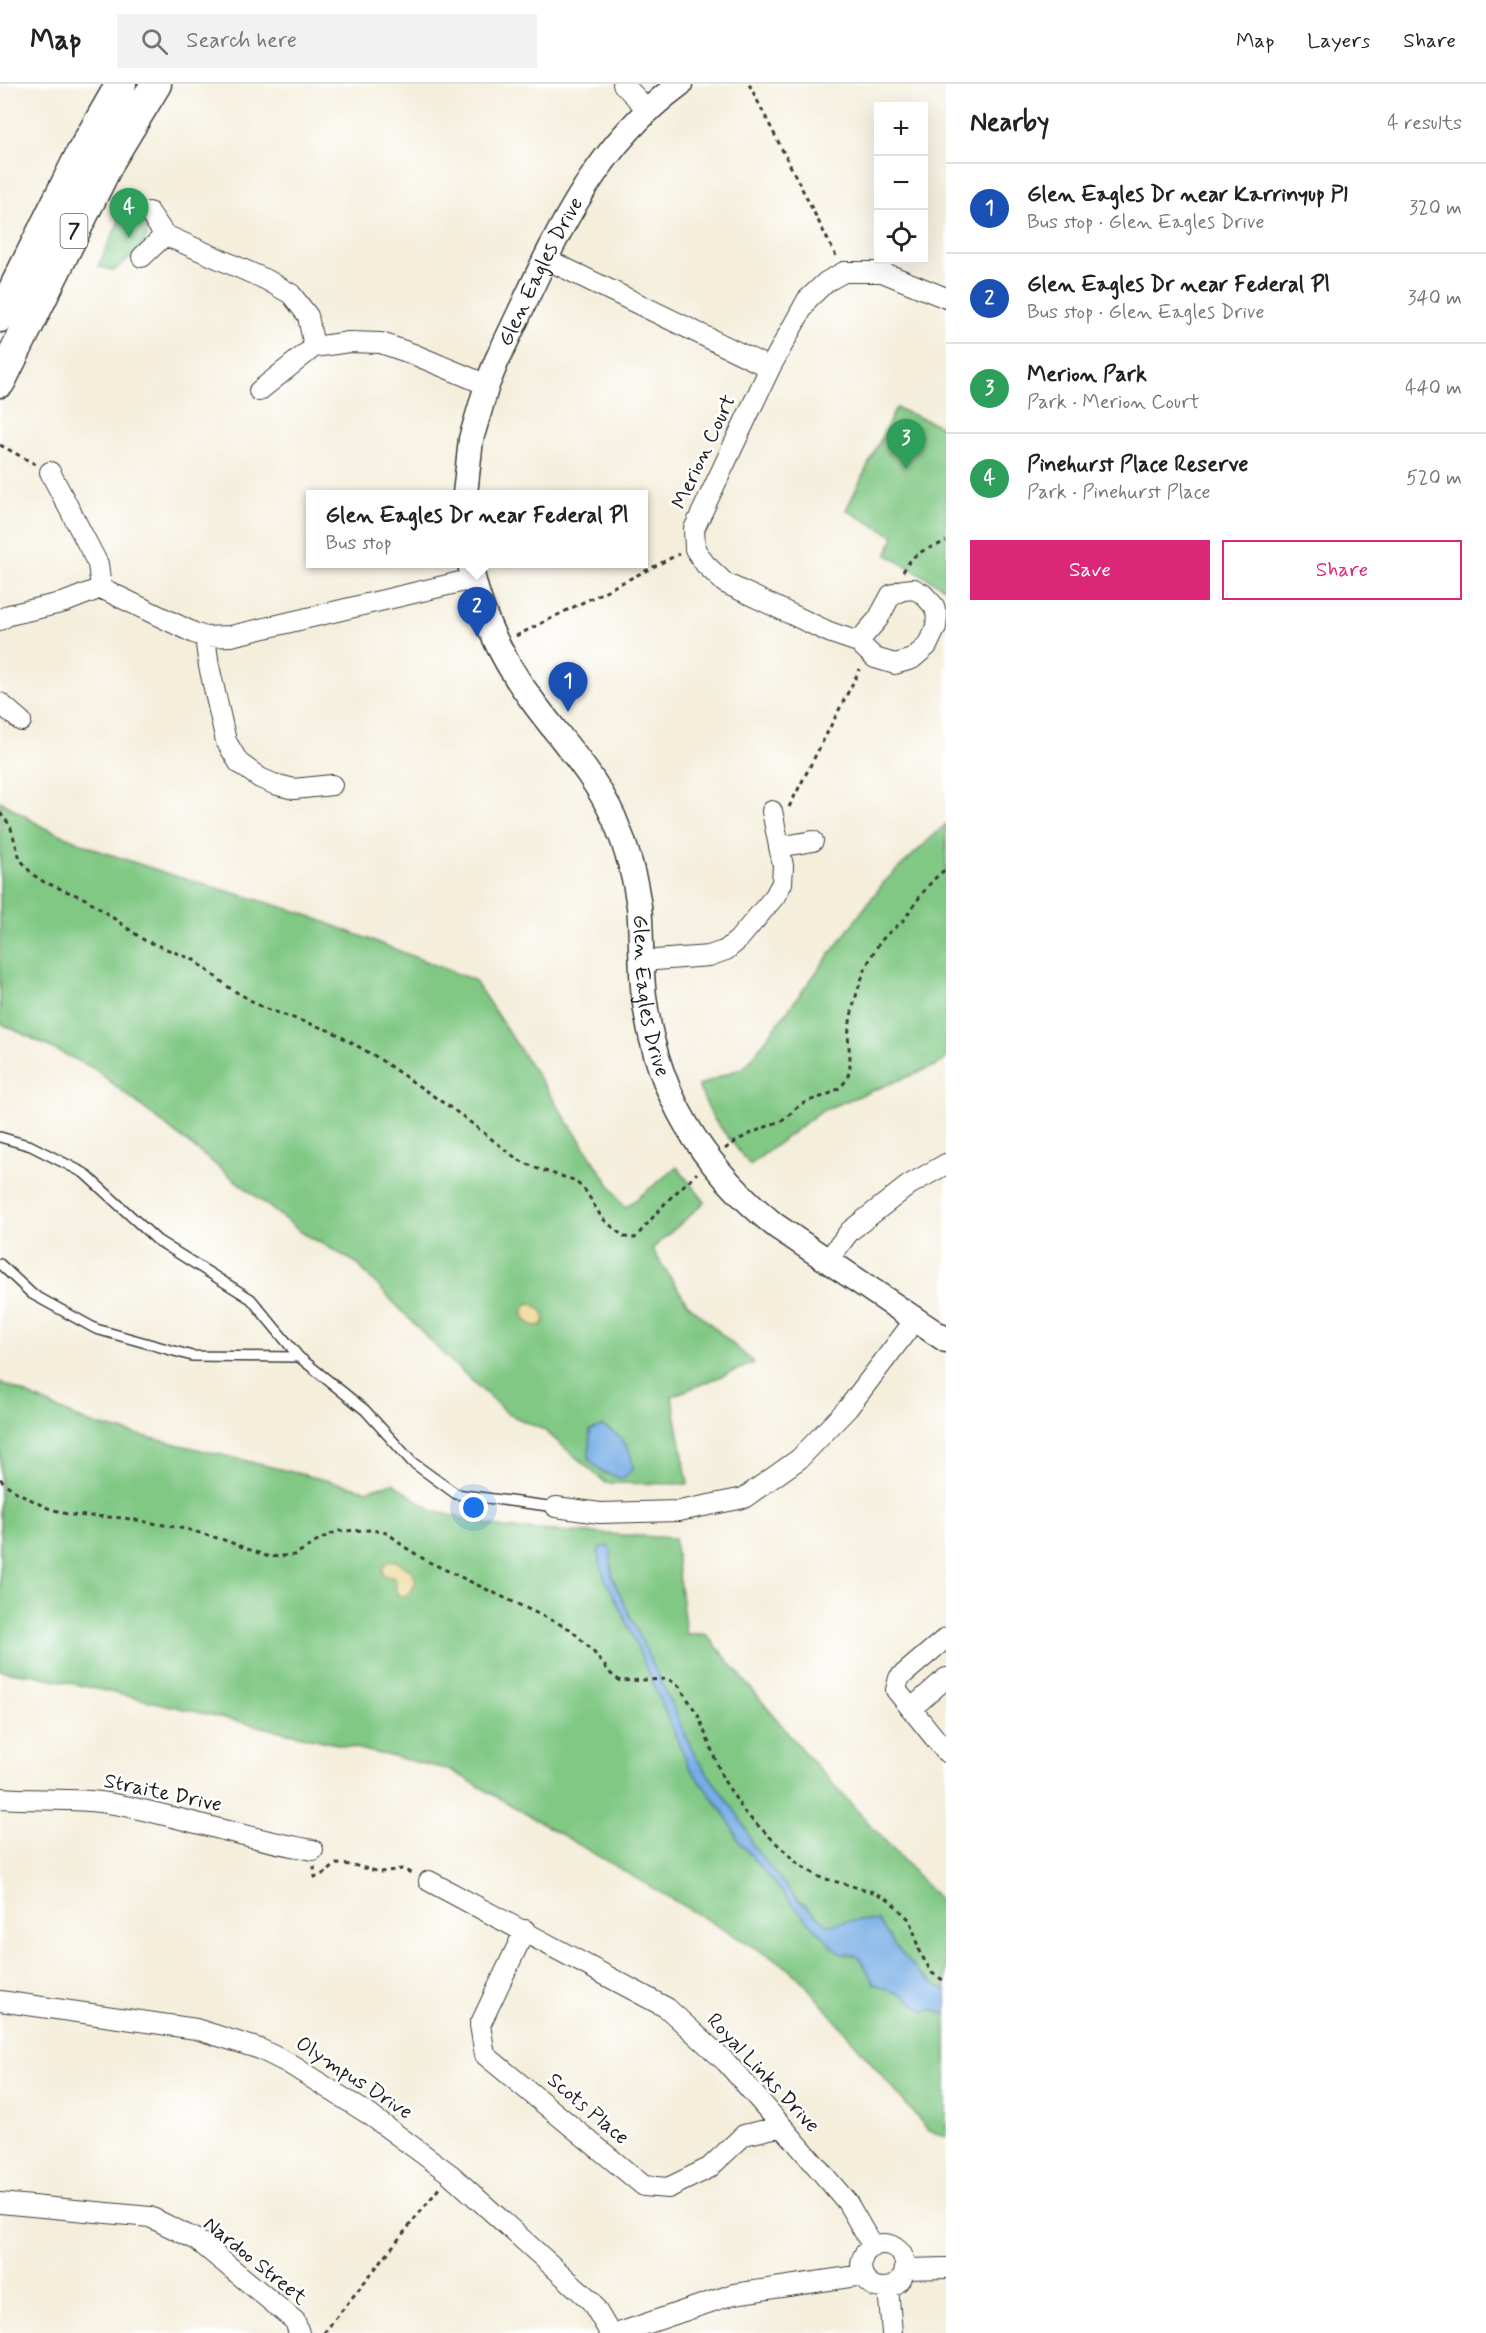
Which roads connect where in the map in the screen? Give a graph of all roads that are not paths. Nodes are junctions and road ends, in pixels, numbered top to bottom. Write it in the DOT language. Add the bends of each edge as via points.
graph roads {
  1 [pos="122,84"];
  2 [pos="156,84"];
  3 [pos="623,84"];
  4 [pos="680,84"];
  5 [pos="647,109"];
  6 [pos="149,212"];
  7 [pos="165,235"];
  8 [pos="142,257"];
  9 [pos="546,259"];
  10 [pos="946,298"];
  11 [pos="0,317"];
  12 [pos="315,346"];
  13 [pos="770,368"];
  14 [pos="0,382"];
  15 [pos="487,386"];
  16 [pos="259,391"];
  17 [pos="50,472"];
  18 [pos="466,490"];
  19 [pos="472,571"];
  20 [pos="101,588"];
  21 [pos="0,620"];
  22 [pos="205,637"];
  23 [pos="863,646"];
  24 [pos="0,703"];
  25 [pos="21,721"];
  26 [pos="332,786"];
  27 [pos="772,811"];
  28 [pos="813,841"];
  29 [pos="779,847"];
  30 [pos="642,961"];
  31 [pos="0,1137"];
  32 [pos="946,1164"];
  33 [pos="827,1261"];
  34 [pos="0,1264"];
  35 [pos="915,1320"];
  36 [pos="946,1340"];
  37 [pos="299,1357"];
  38 [pos="556,1507"];
  39 [pos="946,1638"];
  40 [pos="946,1678"];
  41 [pos="911,1709"];
  42 [pos="946,1752"];
  43 [pos="0,1798"];
  44 [pos="313,1850"];
  45 [pos="429,1881"];
  46 [pos="525,1930"];
  47 [pos="0,2001"];
  48 [pos="782,2126"];
  49 [pos="0,2203"];
  50 [pos="873,2247"];
  51 [pos="946,2268"];
  52 [pos="906,2269"];
  53 [pos="863,2275"];
  54 [pos="888,2288"];
  55 [pos="299,2333"];
  56 [pos="610,2333"];
  57 [pos="619,2333"];
  58 [pos="892,2333"];
  1 -- 11 [label="main road, 7" via="81,154"];
  2 -- 14 [label="main road, 7" via="110,160"];
  3 -- 5 [label="street"];
  4 -- 5 [label="street, Glen Eagles Drive"];
  5 -- 9 [label="street, Glen Eagles Drive" via="594,172"];
  6 -- 7 [label="street"];
  7 -- 8 [label="street"];
  7 -- 12 [label="street" via="291,294 308,316"];
  9 -- 13 [label="street"];
  9 -- 15 [label="street, Glen Eagles Drive"];
  10 -- 13 [label="street, Merion Court" via="882,272 844,272 807,300"];
  12 -- 15 [label="street" via="381,344"];
  12 -- 16 [label="street"];
  13 -- 23 [label="street, Merion Court" via="694,529 695,549 725,583"];
  15 -- 18 [label="street, Glen Eagles Drive" via="471,439"];
  17 -- 20 [label="street" via="98,564"];
  19 -- 22 [label="street" via="231,636"];
  19 -- 30 [label="street, Glen Eagles Drive" via="488,622 514,675 583,764 613,818 634,881"];
  20 -- 21 [label="street"];
  20 -- 22 [label="street"];
  22 -- 26 [label="street" via="226,741 239,763 260,778 294,789"];
  23 -- 23 [label="street" via="891,595 914,589 934,606 936,627 927,646 912,659 894,664 875,657"];
  24 -- 25 [label="street"];
  27 -- 29 [label="street"];
  28 -- 29 [label="street"];
  29 -- 30 [label="street" via="782,883 732,946 709,956"];
  30 -- 33 [label="street, Glen Eagles Drive" via="656,1056 677,1110 710,1161 750,1205"];
  31 -- 37 [label="lane" via="31,1146 84,1173 157,1240 251,1299"];
  32 -- 33 [label="street" via="909,1185 855,1227"];
  33 -- 35 [label="street, Glen Eagles Drive"];
  34 -- 37 [label="lane" via="32,1294 96,1329 192,1356"];
  35 -- 36 [label="street, Glen Eagles Drive"];
  35 -- 38 [label="street" via="848,1408 799,1459 744,1498 679,1511 600,1513"];
  37 -- 38 [label="lane" via="365,1410 412,1462 456,1494"];
  39 -- 41 [label="street" via="899,1678 896,1690"];
  40 -- 41 [label="street"];
  41 -- 42 [label="street"];
  43 -- 44 [label="street, Straite Drive" via="118,1805"];
  45 -- 46 [label="street, Royal Links Drive"];
  46 -- 48 [label="street, Royal Links Drive" via="667,2008 726,2062"];
  46 -- 48 [label="street, Scots Place" via="480,2025 485,2055 644,2186 668,2188 710,2168 744,2135"];
  47 -- 56 [label="street, Olympus Drive" via="196,2029 260,2049 288,2063 370,2115 450,2174 591,2301"];
  48 -- 50 [label="street, Royal Links Drive" via="847,2202"];
  49 -- 55 [label="street, Nardoo Street" via="150,2217 197,2240 296,2321"];
  50 -- 52 [label="street" via="893,2246 903,2256"];
  50 -- 53 [label="street" via="863,2256"];
  51 -- 52 [label="street"];
  52 -- 54 [label="street" via="900,2281"];
  53 -- 54 [label="street" via="873,2286"];
  53 -- 57 [label="street" via="734,2294"];
  54 -- 58 [label="street"];
}
